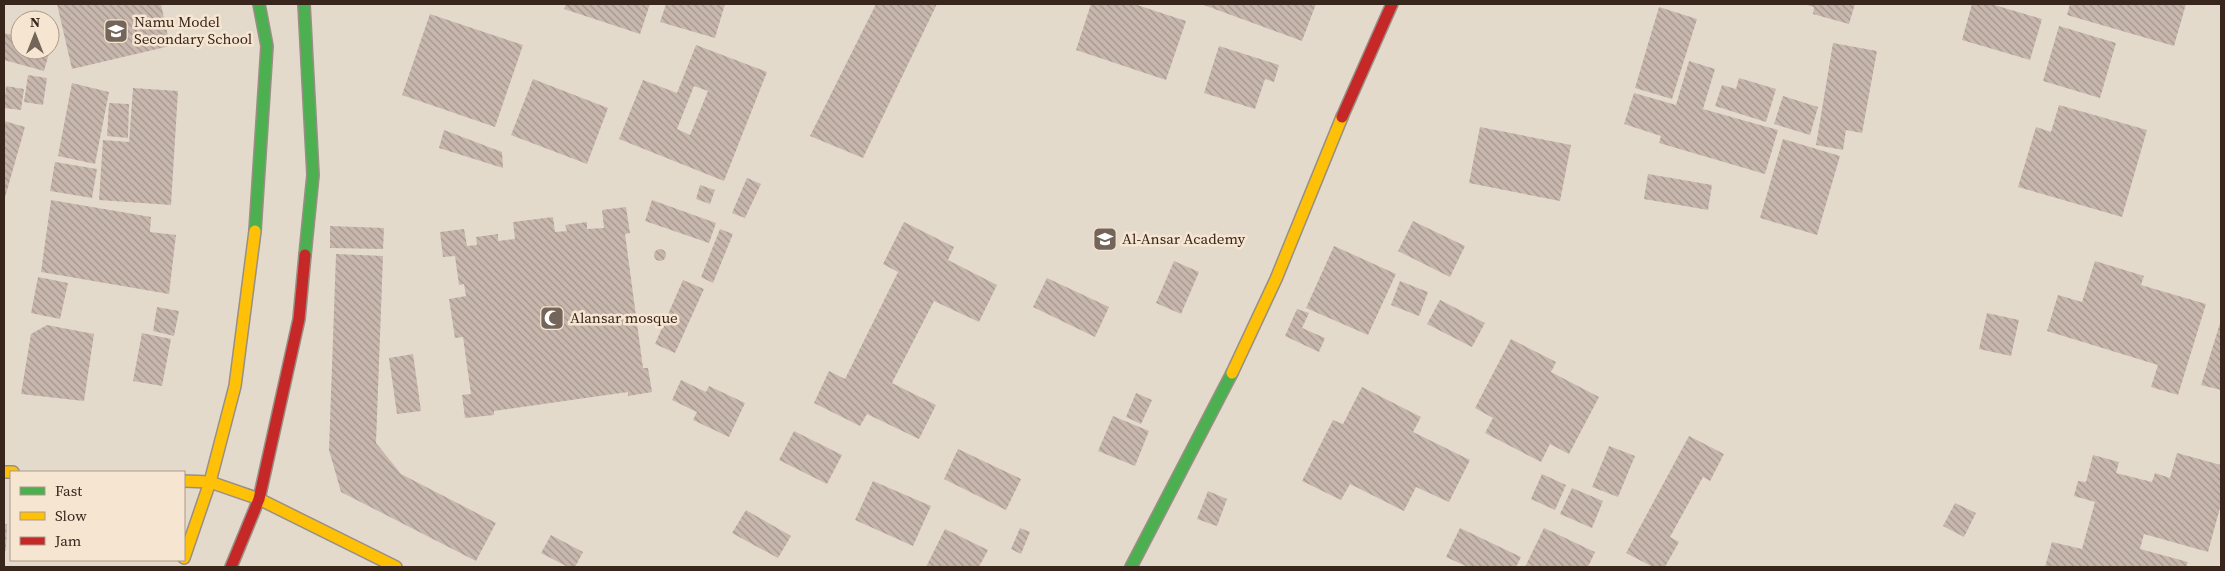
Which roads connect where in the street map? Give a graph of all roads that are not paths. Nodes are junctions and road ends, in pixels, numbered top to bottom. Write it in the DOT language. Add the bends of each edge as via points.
graph roads {
  1 [pos="259,4"];
  2 [pos="304,4"];
  3 [pos="1392,4"];
  4 [pos="185,481"];
  5 [pos="210,482"];
  6 [pos="259,499"];
  7 [pos="185,553"];
  8 [pos="231,567"];
  9 [pos="396,567"];
  10 [pos="1131,567"];
  1 -- 5 [label="main road" via="267,46 256,233 235,386"];
  2 -- 6 [label="main road" via="313,175 299,319"];
  3 -- 10 [label="main road" via="1276,280 1222,395"];
  4 -- 5 [label="main road"];
  5 -- 6 [label="main road"];
  5 -- 7 [label="main road"];
  6 -- 8 [label="main road"];
  6 -- 9 [label="main road"];
}
